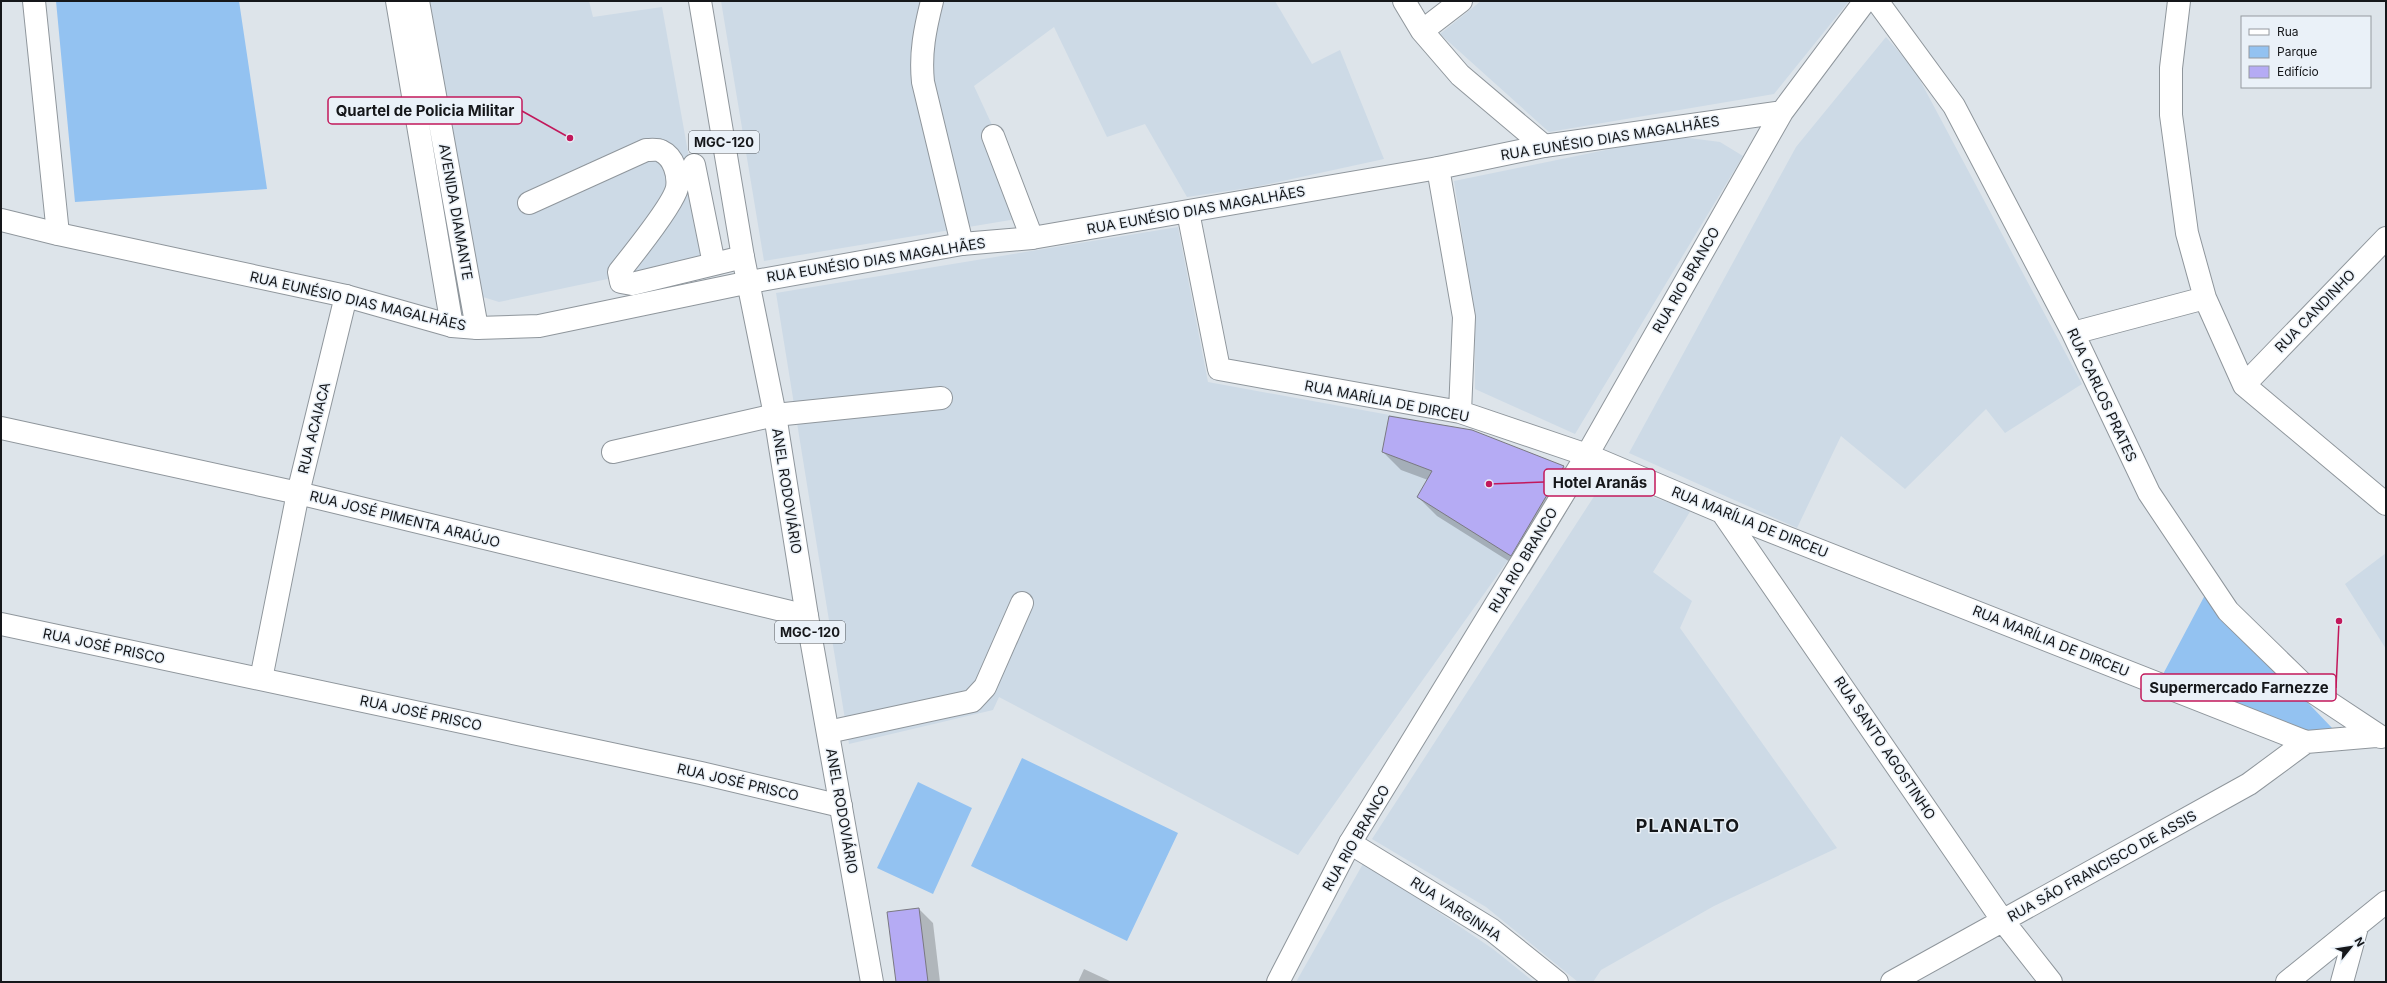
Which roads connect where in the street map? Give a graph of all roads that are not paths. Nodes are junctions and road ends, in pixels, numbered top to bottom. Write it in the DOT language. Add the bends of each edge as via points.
graph roads {
  1 [pos="34,1"];
  2 [pos="397,1"];
  3 [pos="418,1"];
  4 [pos="700,1"];
  5 [pos="932,1"];
  6 [pos="1404,1"];
  7 [pos="1461,1"];
  8 [pos="1865,1"];
  9 [pos="1877,1"];
  10 [pos="2179,1"];
  11 [pos="1422,31"];
  12 [pos="1782,112"];
  13 [pos="993,136"];
  14 [pos="1544,146"];
  15 [pos="694,165"];
  16 [pos="1438,168"];
  17 [pos="529,203"];
  18 [pos="1188,212"];
  19 [pos="1,220"];
  20 [pos="58,234"];
  21 [pos="1032,238"];
  22 [pos="2386,238"];
  23 [pos="962,244"];
  24 [pos="743,257"];
  25 [pos="714,264"];
  26 [pos="750,282"];
  27 [pos="346,296"];
  28 [pos="2205,298"];
  29 [pos="452,326"];
  30 [pos="477,328"];
  31 [pos="2073,333"];
  32 [pos="2244,385"];
  33 [pos="941,398"];
  34 [pos="1460,412"];
  35 [pos="775,415"];
  36 [pos="1,428"];
  37 [pos="613,452"];
  38 [pos="1587,455"];
  39 [pos="298,493"];
  40 [pos="2386,504"];
  41 [pos="1722,512"];
  42 [pos="1022,603"];
  43 [pos="807,616"];
  44 [pos="1,624"];
  45 [pos="261,679"];
  46 [pos="828,732"];
  47 [pos="2381,738"];
  48 [pos="2306,742"];
  49 [pos="841,806"];
  50 [pos="1350,843"];
  51 [pos="2386,902"];
  52 [pos="2003,921"];
  53 [pos="2357,927"];
  54 [pos="872,982"];
  55 [pos="1278,982"];
  56 [pos="1557,982"];
  57 [pos="1892,982"];
  58 [pos="2052,982"];
  59 [pos="2287,982"];
  60 [pos="2342,982"];
  1 -- 20 [label="street"];
  2 -- 29 [label="street, AVENIDA DIAMANTE"];
  3 -- 30 [label="street, AVENIDA DIAMANTE"];
  4 -- 24 [label="street, ANEL RODOVIÁRIO / MGC-120"];
  5 -- 23 [label="street" via="923,36 923,82"];
  6 -- 11 [label="street"];
  7 -- 11 [label="street"];
  8 -- 12 [label="street, RUA RIO BRANCO"];
  9 -- 31 [label="street, RUA CARLOS PRATES" via="1954,106"];
  10 -- 28 [label="street" via="2171,68 2171,115 2187,233"];
  11 -- 14 [label="street" via="1460,75"];
  12 -- 14 [label="street, RUA EUNÉSIO DIAS MAGALHÃES"];
  12 -- 38 [label="street, RUA RIO BRANCO"];
  13 -- 21 [label="street"];
  14 -- 16 [label="street, RUA EUNÉSIO DIAS MAGALHÃES"];
  15 -- 25 [label="street"];
  16 -- 18 [label="street, RUA EUNÉSIO DIAS MAGALHÃES"];
  16 -- 34 [label="street" via="1464,317"];
  17 -- 25 [label="street" via="646,150 661,150 672,160 676,173 676,188 670,202 618,272 619,278 626,284 632,284"];
  18 -- 21 [label="street, RUA EUNÉSIO DIAS MAGALHÃES"];
  18 -- 34 [label="street, RUA MARÍLIA DE DIRCEU" via="1219,369"];
  19 -- 20 [label="street, RUA EUNÉSIO DIAS MAGALHÃES"];
  20 -- 27 [label="street, RUA EUNÉSIO DIAS MAGALHÃES"];
  21 -- 23 [label="street, RUA EUNÉSIO DIAS MAGALHÃES"];
  22 -- 32 [label="street, RUA CANDINHO"];
  23 -- 26 [label="street, RUA EUNÉSIO DIAS MAGALHÃES"];
  24 -- 25 [label="street"];
  24 -- 26 [label="street, ANEL RODOVIÁRIO / MGC-120"];
  26 -- 30 [label="street, RUA EUNÉSIO DIAS MAGALHÃES" via="539,326"];
  26 -- 35 [label="street, ANEL RODOVIÁRIO / MGC-120"];
  27 -- 29 [label="street, RUA EUNÉSIO DIAS MAGALHÃES"];
  27 -- 39 [label="street, RUA ACAIACA"];
  28 -- 31 [label="street"];
  28 -- 32 [label="street"];
  29 -- 30 [label="street, RUA EUNÉSIO DIAS MAGALHÃES"];
  31 -- 47 [label="street, RUA CARLOS PRATES" via="2149,493 2228,611 2307,688"];
  32 -- 40 [label="street"];
  33 -- 35 [label="street"];
  34 -- 38 [label="street, RUA MARÍLIA DE DIRCEU"];
  35 -- 37 [label="street"];
  35 -- 43 [label="street, ANEL RODOVIÁRIO / MGC-120"];
  36 -- 39 [label="street, RUA JOSÉ PIMENTA ARAÚJO"];
  38 -- 41 [label="street, RUA MARÍLIA DE DIRCEU"];
  38 -- 50 [label="street, RUA RIO BRANCO"];
  39 -- 43 [label="street, RUA JOSÉ PIMENTA ARAÚJO"];
  39 -- 45 [label="street, RUA ACAIACA"];
  41 -- 48 [label="street, RUA MARÍLIA DE DIRCEU"];
  41 -- 52 [label="street, RUA SANTO AGOSTINHO"];
  42 -- 46 [label="street" via="985,687 972,701"];
  43 -- 46 [label="street, ANEL RODOVIÁRIO / MGC-120"];
  44 -- 45 [label="street, RUA JOSÉ PRISCO"];
  45 -- 49 [label="street, RUA JOSÉ PRISCO"];
  46 -- 49 [label="street, ANEL RODOVIÁRIO / MGC-120"];
  47 -- 48 [label="street, RUA MARÍLIA DE DIRCEU"];
  48 -- 52 [label="street, RUA SÃO FRANCISCO DE ASSIS" via="2249,784"];
  49 -- 54 [label="street, ANEL RODOVIÁRIO / MGC-120"];
  50 -- 55 [label="street, RUA RIO BRANCO"];
  50 -- 56 [label="street, RUA VARGINHA" via="1492,930"];
  51 -- 53 [label="street"];
  52 -- 57 [label="street, RUA SÃO FRANCISCO DE ASSIS"];
  52 -- 58 [label="street, RUA SANTO AGOSTINHO"];
  53 -- 59 [label="street"];
  53 -- 60 [label="street"];
}
